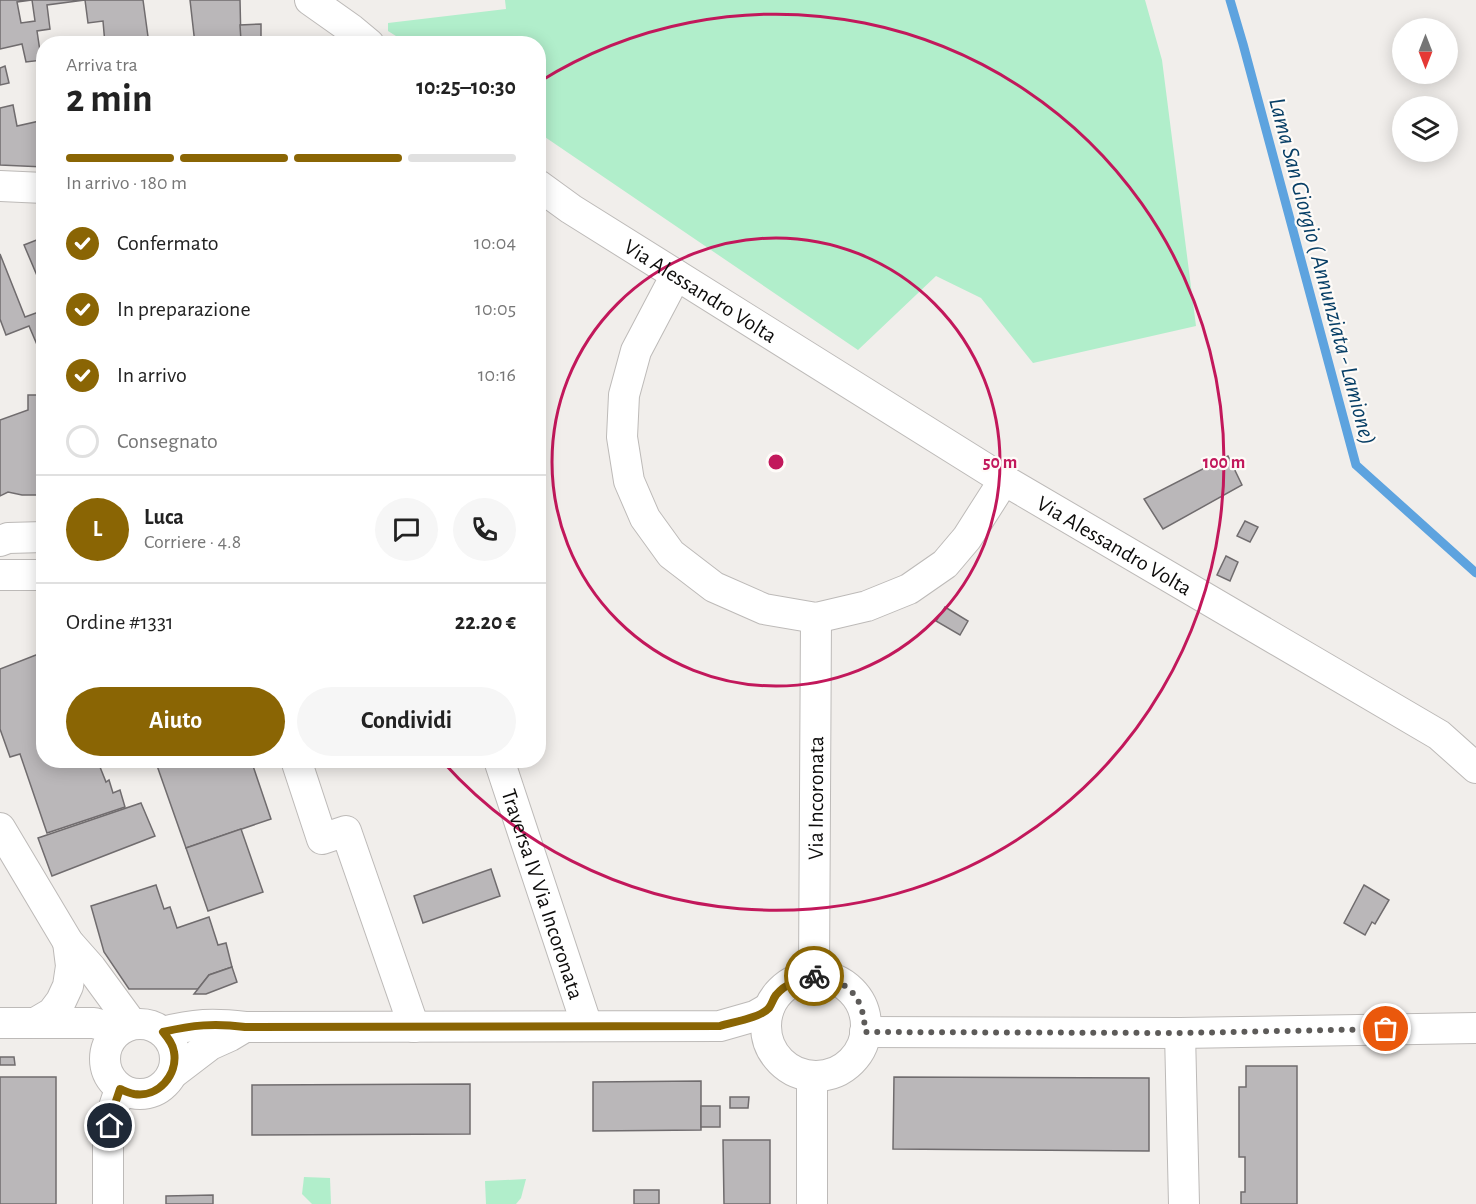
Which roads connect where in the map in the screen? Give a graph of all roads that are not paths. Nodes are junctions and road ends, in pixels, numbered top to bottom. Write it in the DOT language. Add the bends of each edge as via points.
graph roads {
  1 [pos="310,0"];
  2 [pos="354,29"];
  3 [pos="0,186"];
  4 [pos="36,188"];
  5 [pos="546,195"];
  6 [pos="676,275"];
  7 [pos="1004,480"];
  8 [pos="36,537"];
  9 [pos="0,541"];
  10 [pos="0,575"];
  11 [pos="36,575"];
  12 [pos="816,618"];
  13 [pos="299,768"];
  14 [pos="502,768"];
  15 [pos="1476,768"];
  16 [pos="0,828"];
  17 [pos="68,942"];
  18 [pos="814,976"];
  19 [pos="769,1008"];
  20 [pos="20,1023"];
  21 [pos="587,1026"];
  22 [pos="720,1026"];
  23 [pos="125,1027"];
  24 [pos="245,1027"];
  25 [pos="414,1027"];
  26 [pos="1476,1028"];
  27 [pos="163,1032"];
  28 [pos="865,1032"];
  29 [pos="1180,1033"];
  30 [pos="772,1051"];
  31 [pos="105,1060"];
  32 [pos="172,1074"];
  33 [pos="812,1076"];
  34 [pos="120,1089"];
  35 [pos="108,1204"];
  36 [pos="812,1204"];
  37 [pos="1184,1204"];
  1 -- 2 [label="street"];
  3 -- 4 [label="street"];
  5 -- 6 [label="street, Via Alessandro Volta"];
  6 -- 7 [label="street, Via Alessandro Volta"];
  6 -- 12 [label="street" via="636,351 624,395 622,436 629,481 645,518 671,554 714,587 764,609"];
  7 -- 12 [label="street" via="967,538 945,564 909,589 867,606"];
  7 -- 15 [label="street, Via Alessandro Volta" via="1439,735"];
  8 -- 9 [label="street"];
  10 -- 11 [label="street"];
  12 -- 18 [label="street, Via Incoronata"];
  13 -- 25 [label="street" via="322,839 346,831"];
  14 -- 21 [label="street, Traversa IV Via Incoronata"];
  16 -- 17 [label="street"];
  17 -- 20 [label="street" via="71,966 62,1001 52,1013"];
  17 -- 23 [label="street" via="91,968"];
  18 -- 19 [label="street" via="787,985"];
  18 -- 28 [label="street" via="841,983 852,992 865,1017"];
  19 -- 22 [label="street"];
  19 -- 30 [label="street" via="766,1029"];
  20 -- 23 [label="street"];
  20 -- 31 [label="street" via="81,1043"];
  21 -- 22 [label="street"];
  21 -- 25 [label="street"];
  22 -- 30 [label="street" via="757,1040"];
  23 -- 27 [label="street" via="142,1023"];
  23 -- 31 [label="street" via="109,1040"];
  24 -- 25 [label="street"];
  24 -- 27 [label="street" via="218,1024"];
  24 -- 32 [label="street" via="210,1045"];
  26 -- 29 [label="street"];
  27 -- 32 [label="street" via="174,1050"];
  28 -- 29 [label="street"];
  28 -- 33 [label="street" via="853,1060 827,1075"];
  29 -- 37 [label="street"];
  30 -- 33 [label="street" via="796,1072"];
  31 -- 34 [label="street" via="111,1079"];
  32 -- 34 [label="street" via="166,1083 145,1094"];
  33 -- 36 [label="street"];
  34 -- 35 [label="street" via="108,1139"];
}
